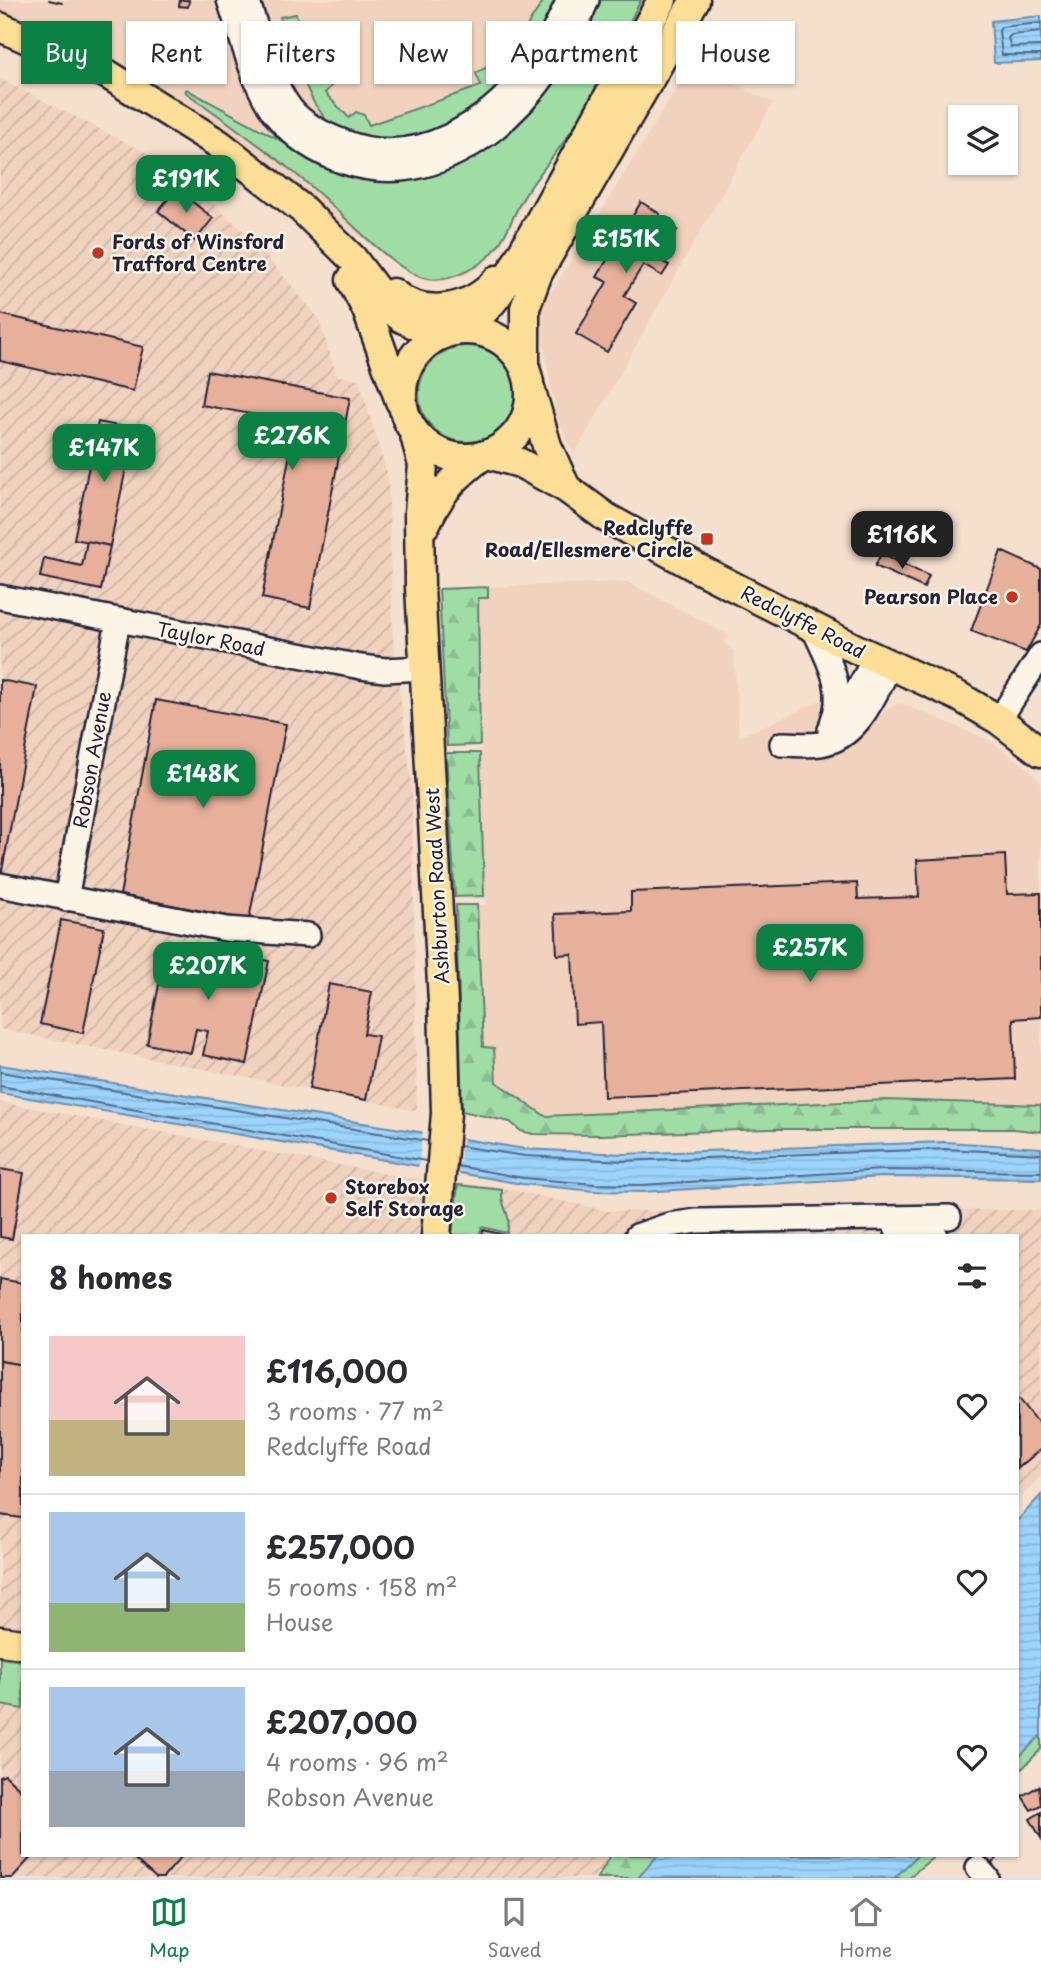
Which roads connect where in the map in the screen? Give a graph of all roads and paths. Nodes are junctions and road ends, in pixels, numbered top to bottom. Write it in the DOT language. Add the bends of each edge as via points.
graph roads {
  1 [pos="229,0"];
  2 [pos="247,0"];
  3 [pos="569,0"];
  4 [pos="587,0"];
  5 [pos="662,0"];
  6 [pos="695,0"];
  7 [pos="0,27"];
  8 [pos="319,228"];
  9 [pos="526,246"];
  10 [pos="352,258"];
  11 [pos="452,332"];
  12 [pos="527,375"];
  13 [pos="410,422"];
  14 [pos="485,455"];
  15 [pos="566,488"];
  16 [pos="419,537"];
  17 [pos="0,597"];
  18 [pos="118,621"];
  19 [pos="813,627"];
  20 [pos="1041,655"];
  21 [pos="882,662"];
  22 [pos="424,668"];
  23 [pos="999,720"];
  24 [pos="827,732"];
  25 [pos="1041,752"];
  26 [pos="0,885"];
  27 [pos="66,899"];
  28 [pos="307,935"];
  29 [pos="943,1226"];
  30 [pos="436,1234"];
  31 [pos="642,1234"];
  32 [pos="0,1640"];
  33 [pos="21,1644"];
  1 -- 4 [label="street" via="258,83 279,119 307,146 332,158 389,170 446,158 487,134 538,85 558,58"];
  2 -- 3 [label="street" via="277,85 292,110 315,128 356,147 395,151 438,142 493,107 534,64"];
  5 -- 9 [label="main road"];
  6 -- 12 [label="main road" via="538,273 525,307"];
  7 -- 8 [label="main road" via="107,74 176,116 261,175"];
  8 -- 10 [label="main road"];
  8 -- 13 [label="main road" via="367,310"];
  9 -- 10 [label="main road" via="491,287 446,309 410,304"];
  9 -- 11 [label="main road" via="495,301 481,316"];
  10 -- 11 [label="main road" via="402,318 424,329"];
  11 -- 12 [label="main road" via="481,332 499,339 514,352"];
  11 -- 13 [label="main road" via="426,344 405,375 402,394"];
  12 -- 14 [label="main road" via="530,399 526,417 517,433"];
  12 -- 15 [label="main road, Redclyffe Road" via="547,446"];
  13 -- 14 [label="main road" via="428,445 444,454 463,458"];
  13 -- 16 [label="main road, Ashburton Road West" via="423,465"];
  14 -- 15 [label="main road, Redclyffe Road" via="512,460"];
  14 -- 16 [label="main road, Ashburton Road West" via="448,484"];
  15 -- 19 [label="main road, Redclyffe Road" via="631,533"];
  16 -- 22 [label="main road, Ashburton Road West"];
  17 -- 18 [label="street, Taylor Road"];
  18 -- 22 [label="street, Taylor Road" via="361,667"];
  18 -- 27 [label="street, Robson Avenue"];
  19 -- 21 [label="main road, Redclyffe Road"];
  19 -- 24 [label="street" via="838,688 836,714"];
  20 -- 23 [label="street"];
  21 -- 23 [label="main road, Redclyffe Road"];
  21 -- 24 [label="street"];
  21 -- 24 [label="street" via="873,698 853,727 823,744 792,744"];
  22 -- 30 [label="main road, Ashburton Road West" via="446,1113"];
  23 -- 25 [label="main road, Redclyffe Road"];
  26 -- 27 [label="street"];
  27 -- 28 [label="street" via="226,929"];
  29 -- 31 [label="street" via="852,1220 698,1222"];
  32 -- 33 [label="main road"];
}
